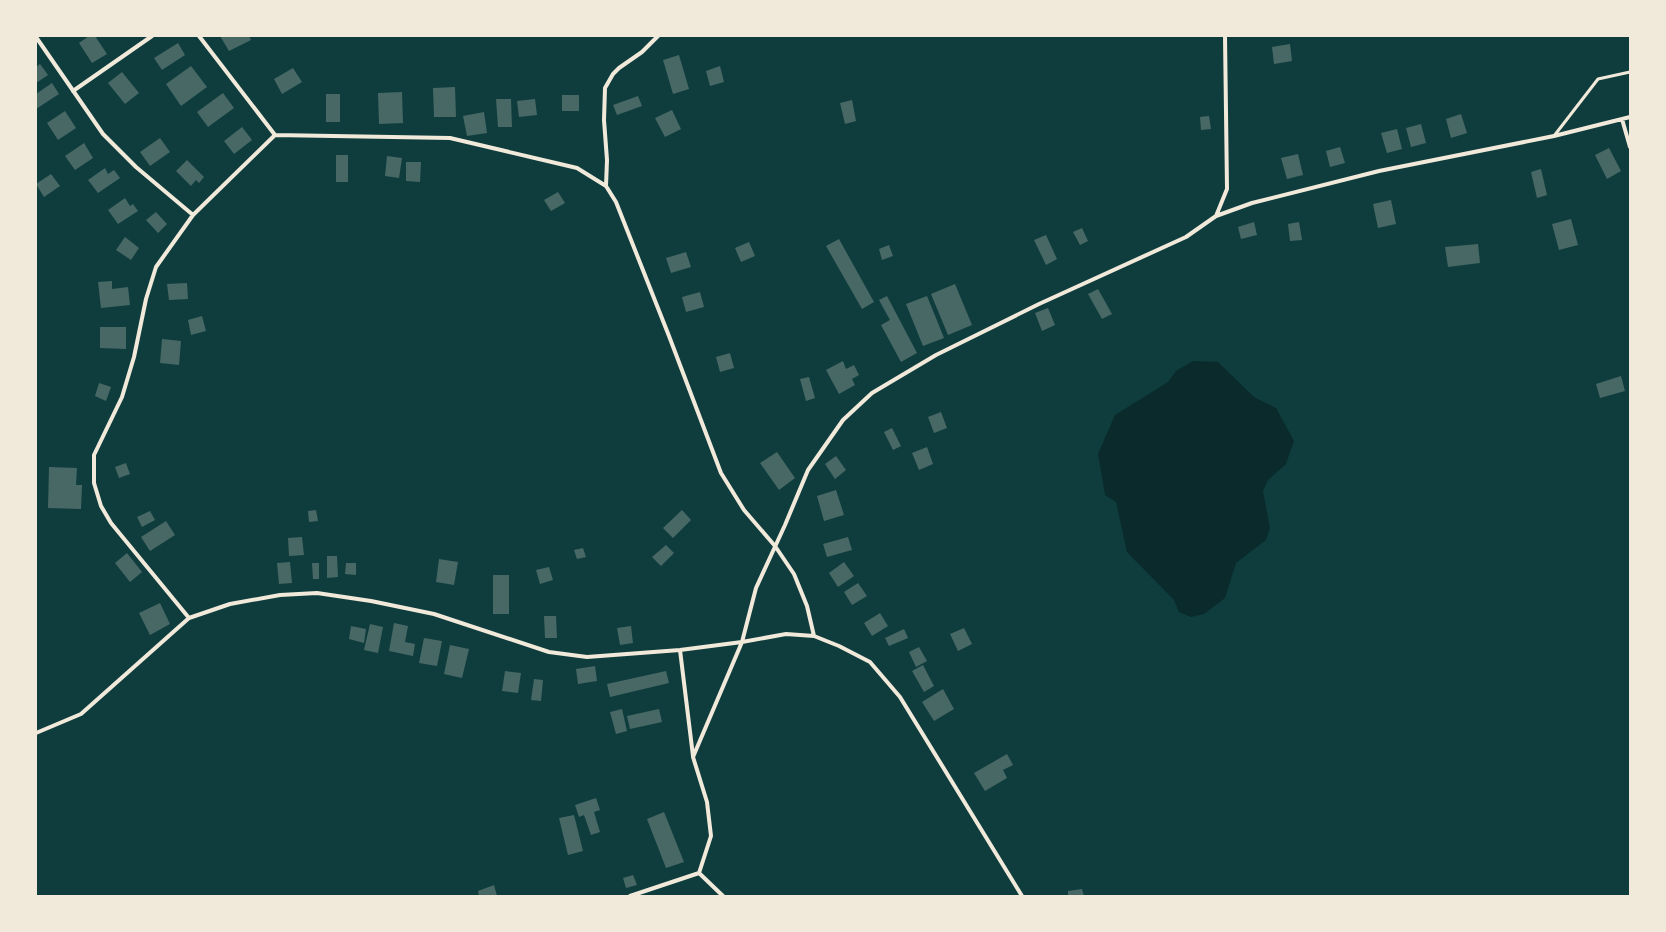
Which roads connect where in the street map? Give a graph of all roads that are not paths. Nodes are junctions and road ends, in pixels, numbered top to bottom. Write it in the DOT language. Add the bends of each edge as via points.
graph roads {
  1 [pos="152,36"];
  2 [pos="199,36"];
  3 [pos="658,36"];
  4 [pos="1225,36"];
  5 [pos="36,37"];
  6 [pos="1630,72"];
  7 [pos="73,91"];
  8 [pos="1630,117"];
  9 [pos="1622,119"];
  10 [pos="275,135"];
  11 [pos="1554,136"];
  12 [pos="1630,147"];
  13 [pos="606,186"];
  14 [pos="193,216"];
  15 [pos="1216,216"];
  16 [pos="775,546"];
  17 [pos="189,618"];
  18 [pos="814,636"];
  19 [pos="742,642"];
  20 [pos="680,650"];
  21 [pos="36,733"];
  22 [pos="693,757"];
  23 [pos="699,873"];
  24 [pos="630,896"];
  25 [pos="723,896"];
  26 [pos="1022,896"];
  1 -- 7 [label="street"];
  2 -- 10 [label="street"];
  3 -- 13 [label="street" via="642,52 619,68 605,88"];
  4 -- 15 [label="street" via="1227,189"];
  5 -- 7 [label="street"];
  6 -- 11 [label="lane" via="1598,80"];
  7 -- 14 [label="street" via="103,134 136,167"];
  8 -- 9 [label="street"];
  9 -- 11 [label="street"];
  9 -- 12 [label="street"];
  10 -- 13 [label="street" via="450,138 576,168"];
  10 -- 14 [label="street"];
  11 -- 15 [label="street" via="1379,171 1252,203"];
  13 -- 16 [label="street" via="616,202 721,473 744,510"];
  14 -- 17 [label="street" via="156,267 122,397 94,455 94,483 101,506 110,523"];
  15 -- 16 [label="street" via="1186,237 1039,304 936,355 872,393 843,420 808,470"];
  16 -- 18 [label="street" via="794,574 807,606"];
  16 -- 19 [label="street" via="756,588"];
  17 -- 20 [label="street" via="230,604 280,595 317,593 434,614 549,652 587,657"];
  17 -- 21 [label="street" via="81,714"];
  18 -- 19 [label="street" via="786,634"];
  18 -- 26 [label="street" via="870,662 900,697"];
  19 -- 20 [label="street"];
  19 -- 22 [label="street"];
  20 -- 22 [label="street"];
  22 -- 23 [label="street" via="707,802 711,836"];
  23 -- 24 [label="street"];
  23 -- 25 [label="street"];
}
